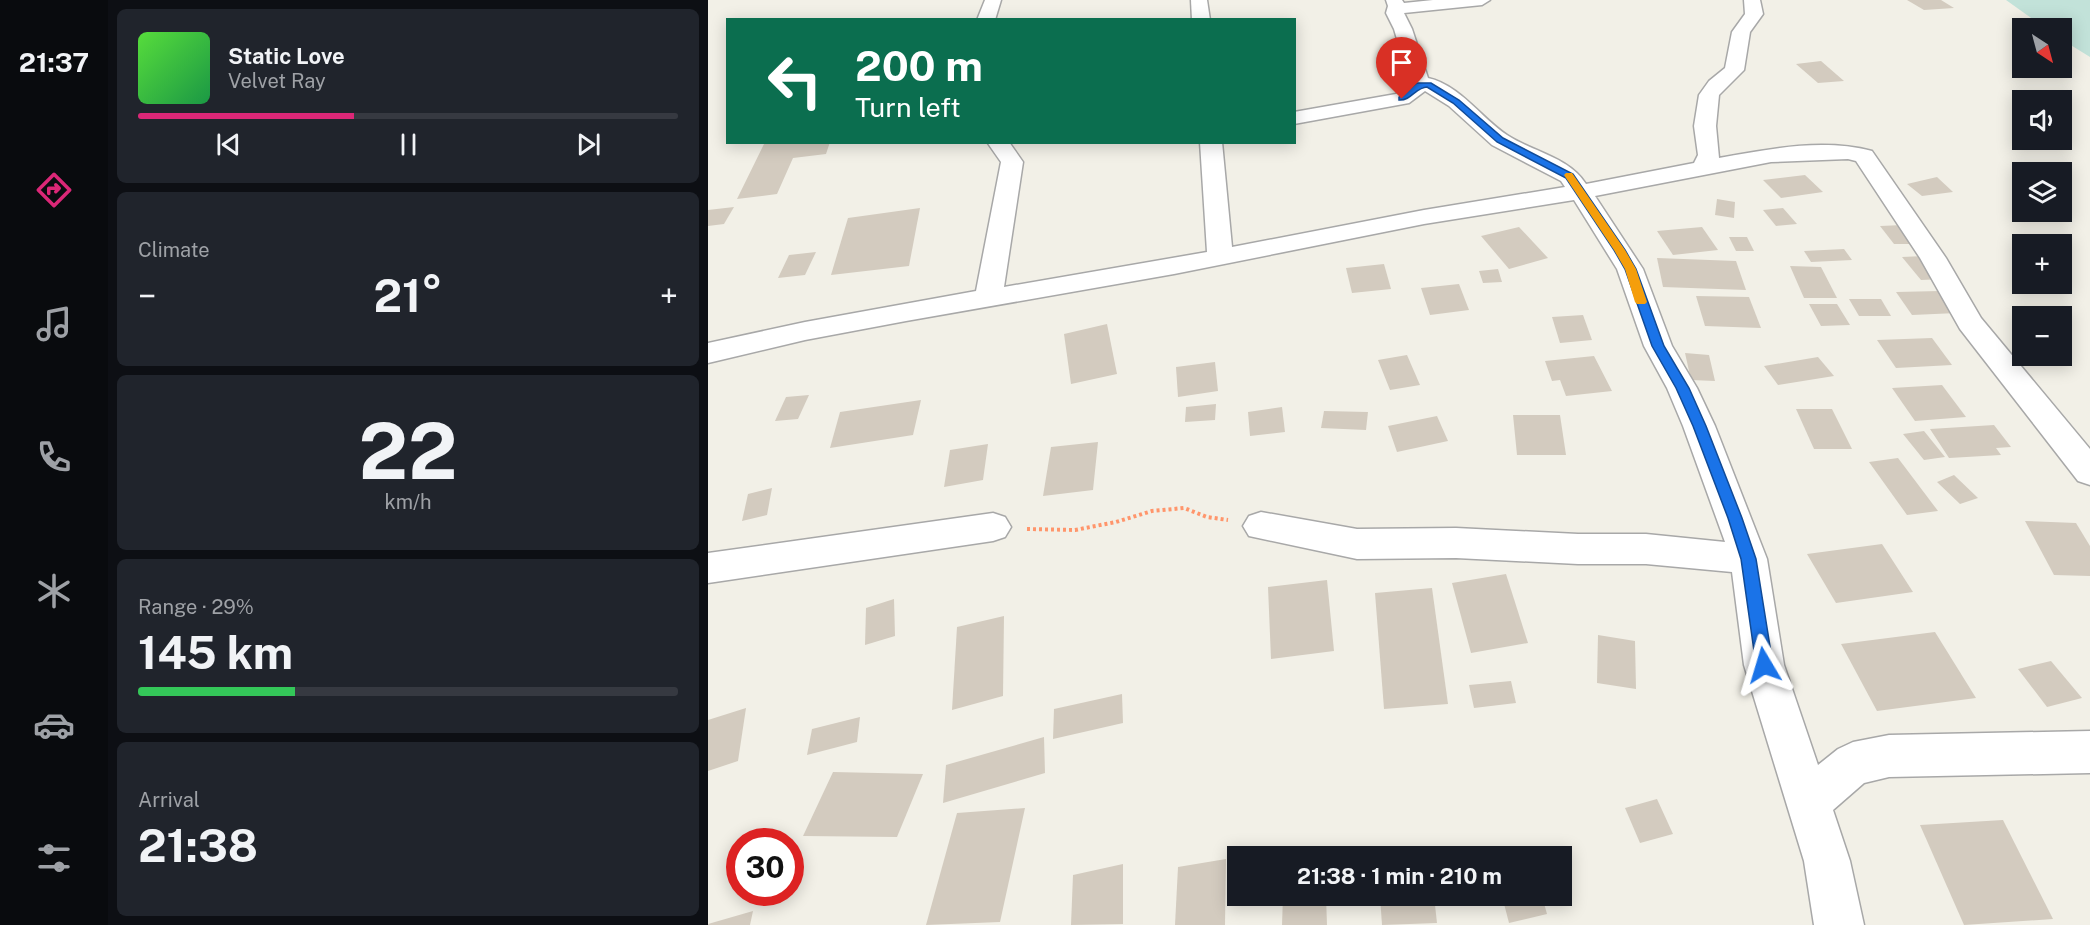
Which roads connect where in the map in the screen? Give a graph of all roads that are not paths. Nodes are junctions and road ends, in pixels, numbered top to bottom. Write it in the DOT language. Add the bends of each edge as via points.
graph roads {
  1 [pos="993,0"];
  2 [pos="1199,0"];
  3 [pos="1482,0"];
  4 [pos="1752,0"];
  5 [pos="1395,4"];
  6 [pos="987,18"];
  7 [pos="1201,18"];
  8 [pos="1420,85"];
  9 [pos="1296,118"];
  10 [pos="999,144"];
  11 [pos="1211,144"];
  12 [pos="1703,168"];
  13 [pos="1579,192"];
  14 [pos="1220,257"];
  15 [pos="989,297"];
  16 [pos="708,353"];
  17 [pos="2090,472"];
  18 [pos="1262,526"];
  19 [pos="993,527"];
  20 [pos="1749,559"];
  21 [pos="708,568"];
  22 [pos="2090,752"];
  23 [pos="1809,802"];
  24 [pos="1839,925"];
  1 -- 6 [label="street"];
  2 -- 7 [label="street"];
  3 -- 5 [label="street"];
  4 -- 12 [label="street" via="1754,14 1741,32 1734,70 1708,95 1704,126 1709,155"];
  5 -- 8 [label="street"];
  8 -- 9 [label="street" via="1402,99"];
  8 -- 13 [label="street" via="1428,84 1456,102 1500,140 1570,176"];
  10 -- 15 [label="street" via="1012,162"];
  11 -- 14 [label="street"];
  12 -- 13 [label="street"];
  12 -- 17 [label="street" via="1782,154 1849,152 1864,156 1933,258 1970,323"];
  13 -- 14 [label="street" via="1424,217"];
  13 -- 20 [label="street" via="1630,269 1658,346 1699,426"];
  14 -- 15 [label="street"];
  15 -- 16 [label="street"];
  18 -- 20 [label="street" via="1358,544 1646,549"];
  19 -- 21 [label="street"];
  20 -- 23 [label="street" via="1764,665"];
  22 -- 23 [label="street" via="1889,756 1853,764"];
  23 -- 24 [label="street" via="1827,861"];
}
